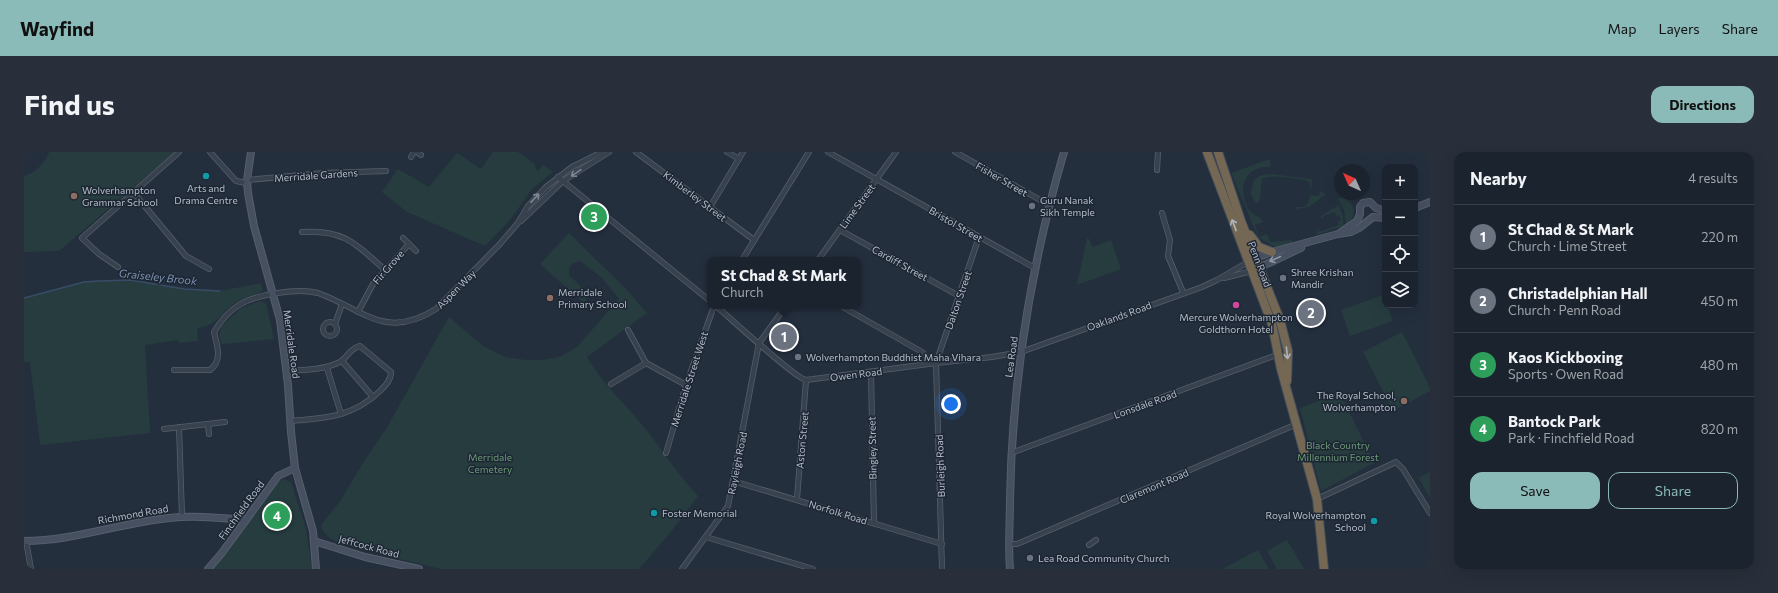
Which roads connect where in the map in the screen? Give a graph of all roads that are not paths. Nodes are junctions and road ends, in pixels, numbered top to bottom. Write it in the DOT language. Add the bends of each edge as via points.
graph roads {
  1 [pos="179,152"];
  2 [pos="210,152"];
  3 [pos="251,152"];
  4 [pos="602,152"];
  5 [pos="608,152"];
  6 [pos="636,152"];
  7 [pos="727,152"];
  8 [pos="743,152"];
  9 [pos="809,152"];
  10 [pos="828,152"];
  11 [pos="896,152"];
  12 [pos="955,152"];
  13 [pos="1064,152"];
  14 [pos="1158,152"];
  15 [pos="1202,152"];
  16 [pos="1218,152"];
  17 [pos="1208,155"];
  18 [pos="739,159"];
  19 [pos="1157,170"];
  20 [pos="386,171"];
  21 [pos="558,177"];
  22 [pos="877,179"];
  23 [pos="563,181"];
  24 [pos="247,182"];
  25 [pos="133,192"];
  26 [pos="1430,202"];
  27 [pos="1049,205"];
  28 [pos="710,207"];
  29 [pos="1418,207"];
  30 [pos="1376,208"];
  31 [pos="1382,210"];
  32 [pos="1162,213"];
  33 [pos="1360,214"];
  34 [pos="1371,218"];
  35 [pos="1382,218"];
  36 [pos="1241,221"];
  37 [pos="518,223"];
  38 [pos="840,230"];
  39 [pos="302,232"];
  40 [pos="1338,234"];
  41 [pos="979,237"];
  42 [pos="403,238"];
  43 [pos="754,240"];
  44 [pos="1317,241"];
  45 [pos="409,244"];
  46 [pos="416,251"];
  47 [pos="1272,252"];
  48 [pos="744,257"];
  49 [pos="820,257"];
  50 [pos="1252,260"];
  51 [pos="118,267"];
  52 [pos="1036,268"];
  53 [pos="209,269"];
  54 [pos="1255,269"];
  55 [pos="385,270"];
  56 [pos="1217,280"];
  57 [pos="1183,292"];
  58 [pos="274,295"];
  59 [pos="959,296"];
  60 [pos="707,299"];
  61 [pos="342,304"];
  62 [pos="714,309"];
  63 [pos="719,309"];
  64 [pos="784,309"];
  65 [pos="846,309"];
  66 [pos="358,312"];
  67 [pos="335,324"];
  68 [pos="628,330"];
  69 [pos="760,343"];
  70 [pos="1021,352"];
  71 [pos="1279,354"];
  72 [pos="342,361"];
  73 [pos="646,362"];
  74 [pos="936,363"];
  75 [pos="929,364"];
  76 [pos="327,368"];
  77 [pos="174,370"];
  78 [pos="286,371"];
  79 [pos="871,372"];
  80 [pos="806,380"];
  81 [pos="611,384"];
  82 [pos="686,385"];
  83 [pos="1287,385"];
  84 [pos="373,397"];
  85 [pos="341,414"];
  86 [pos="290,421"];
  87 [pos="225,422"];
  88 [pos="208,424"];
  89 [pos="1297,424"];
  90 [pos="179,428"];
  91 [pos="164,429"];
  92 [pos="209,434"];
  93 [pos="666,453"];
  94 [pos="1010,453"];
  95 [pos="295,468"];
  96 [pos="733,481"];
  97 [pos="796,499"];
  98 [pos="1317,499"];
  99 [pos="1430,514"];
  100 [pos="182,516"];
  101 [pos="246,520"];
  102 [pos="874,523"];
  103 [pos="706,537"];
  104 [pos="1096,540"];
  105 [pos="25,541"];
  106 [pos="314,541"];
  107 [pos="942,544"];
  108 [pos="1010,544"];
  109 [pos="1089,545"];
  110 [pos="31,569"];
  111 [pos="208,569"];
  112 [pos="316,569"];
  113 [pos="420,569"];
  114 [pos="682,569"];
  115 [pos="814,569"];
  116 [pos="942,569"];
  117 [pos="1010,569"];
  118 [pos="1324,569"];
  1 -- 25 [label="street"];
  2 -- 24 [label="street" via="236,181"];
  3 -- 24 [label="street, Merridale Road"];
  4 -- 21 [label="street, Aspen Way"];
  5 -- 23 [label="street, one-way"];
  6 -- 28 [label="street, Kimberley Street"];
  7 -- 18 [label="street"];
  8 -- 18 [label="street"];
  9 -- 43 [label="street"];
  10 -- 22 [label="street, Bristol Street"];
  11 -- 22 [label="street, Lime Street"];
  12 -- 27 [label="street, Fisher Street"];
  13 -- 27 [label="street, Lea Road"];
  14 -- 19 [label="street"];
  15 -- 17 [label="street"];
  16 -- 36 [label="highway, Penn Road"];
  50 -- 17 [label="highway, Penn Road, one-way"];
  18 -- 28 [label="street"];
  20 -- 24 [label="street, Merridale Gardens" via="324,173"];
  21 -- 23 [label="street"];
  37 -- 21 [label="street, Aspen Way, one-way" via="535,198"];
  22 -- 38 [label="street, Lime Street"];
  22 -- 41 [label="street, Bristol Street"];
  23 -- 37 [label="street"];
  23 -- 60 [label="street"];
  24 -- 58 [label="street, Merridale Road" via="254,226"];
  25 -- 51 [label="street" via="82,238"];
  25 -- 53 [label="street" via="186,256"];
  26 -- 29 [label="street"];
  27 -- 52 [label="street, Lea Road"];
  28 -- 43 [label="street, Kimberley Street"];
  30 -- 31 [label="street"];
  30 -- 33 [label="street" via="1373,203 1365,202 1360,207"];
  30 -- 34 [label="street" via="1376,213"];
  32 -- 57 [label="street" via="1170,240 1168,256"];
  33 -- 34 [label="street" via="1364,218"];
  33 -- 40 [label="street" via="1351,226"];
  34 -- 35 [label="street"];
  34 -- 40 [label="street" via="1354,231"];
  36 -- 47 [label="highway" via="1254,243"];
  36 -- 50 [label="highway, Penn Road"];
  37 -- 66 [label="street, Aspen Way" via="436,309 406,322 396,323 380,321"];
  38 -- 49 [label="street, Lime Street"];
  38 -- 59 [label="street, Cardiff Street"];
  39 -- 55 [label="street" via="324,231 338,235 356,244"];
  40 -- 44 [label="street"];
  41 -- 52 [label="street, Bristol Street"];
  41 -- 59 [label="street, Dalton Street"];
  42 -- 45 [label="street, Fir Grove"];
  43 -- 48 [label="street"];
  44 -- 47 [label="street"];
  44 -- 54 [label="street, one-way"];
  45 -- 46 [label="street, Fir Grove"];
  45 -- 55 [label="street, Fir Grove"];
  47 -- 50 [label="street"];
  50 -- 54 [label="highway, Penn Road"];
  50 -- 56 [label="street, Oaklands Road"];
  52 -- 70 [label="street, Lea Road"];
  54 -- 56 [label="street, Oaklands Road"];
  54 -- 71 [label="highway, Penn Road"];
  54 -- 83 [label="highway, Penn Road, one-way" via="1280,319 1288,351"];
  55 -- 66 [label="street, Fir Grove" via="373,284"];
  56 -- 57 [label="street, Oaklands Road"];
  57 -- 70 [label="street, Oaklands Road"];
  58 -- 61 [label="street, Aspen Way" via="287,291 308,291"];
  58 -- 77 [label="street, Aspen Way" via="241,304 217,326 214,332 218,360 213,367 203,371"];
  58 -- 78 [label="street, Merridale Road" via="280,320"];
  59 -- 74 [label="street, Dalton Street"];
  61 -- 66 [label="street, Aspen Way"];
  61 -- 67 [label="street"];
  62 -- 82 [label="street, Merridale Street West"];
  63 -- 69 [label="street"];
  64 -- 69 [label="street"];
  65 -- 75 [label="street" via="922,352"];
  68 -- 73 [label="street"];
  69 -- 80 [label="street" via="801,379"];
  69 -- 96 [label="street, Rayleigh Road"];
  70 -- 74 [label="street, Owen Road"];
  70 -- 94 [label="street, Lea Road"];
  71 -- 83 [label="highway, Penn Road"];
  71 -- 94 [label="street, Lonsdale Road"];
  72 -- 76 [label="street"];
  72 -- 84 [label="street"];
  72 -- 84 [label="street" via="350,351 360,346 391,372 388,382"];
  73 -- 81 [label="street"];
  73 -- 82 [label="street"];
  74 -- 75 [label="street, Owen Road"];
  74 -- 107 [label="street, Burleigh Road"];
  75 -- 79 [label="street, Owen Road"];
  76 -- 78 [label="street"];
  76 -- 85 [label="street"];
  78 -- 86 [label="street, Merridale Road"];
  79 -- 80 [label="street, Owen Road"];
  79 -- 102 [label="street, Bingley Street"];
  80 -- 97 [label="street, Aston Street"];
  82 -- 93 [label="street, Merridale Street West"];
  83 -- 89 [label="highway, Penn Road"];
  84 -- 85 [label="street" via="359,407"];
  85 -- 86 [label="street" via="327,418"];
  86 -- 95 [label="street, Merridale Road"];
  87 -- 88 [label="street"];
  88 -- 90 [label="street"];
  88 -- 92 [label="street"];
  89 -- 98 [label="highway, Penn Road"];
  89 -- 108 [label="street, Claremont Road" via="1017,544"];
  90 -- 91 [label="street"];
  90 -- 100 [label="street"];
  94 -- 108 [label="street, Lea Road"];
  95 -- 101 [label="street, Finchfield Road" via="278,476"];
  95 -- 106 [label="street, Merridale Road"];
  96 -- 97 [label="street, Norfolk Road"];
  96 -- 103 [label="street, Rayleigh Road" via="727,508"];
  97 -- 102 [label="street, Norfolk Road"];
  98 -- 99 [label="street" via="1396,462 1403,469"];
  98 -- 118 [label="highway, Penn Road"];
  100 -- 101 [label="street, Richmond Road"];
  100 -- 105 [label="street, Richmond Road" via="53,539"];
  101 -- 111 [label="street, Finchfield Road"];
  102 -- 107 [label="street, Norfolk Road"];
  103 -- 114 [label="street, Rayleigh Road"];
  103 -- 115 [label="street"];
  104 -- 109 [label="street"];
  105 -- 110 [label="street"];
  106 -- 112 [label="street, Merridale Road"];
  106 -- 113 [label="street, Jeffcock Road" via="365,557"];
  107 -- 116 [label="street, Burleigh Road"];
  108 -- 117 [label="street, Lea Road"];
}
